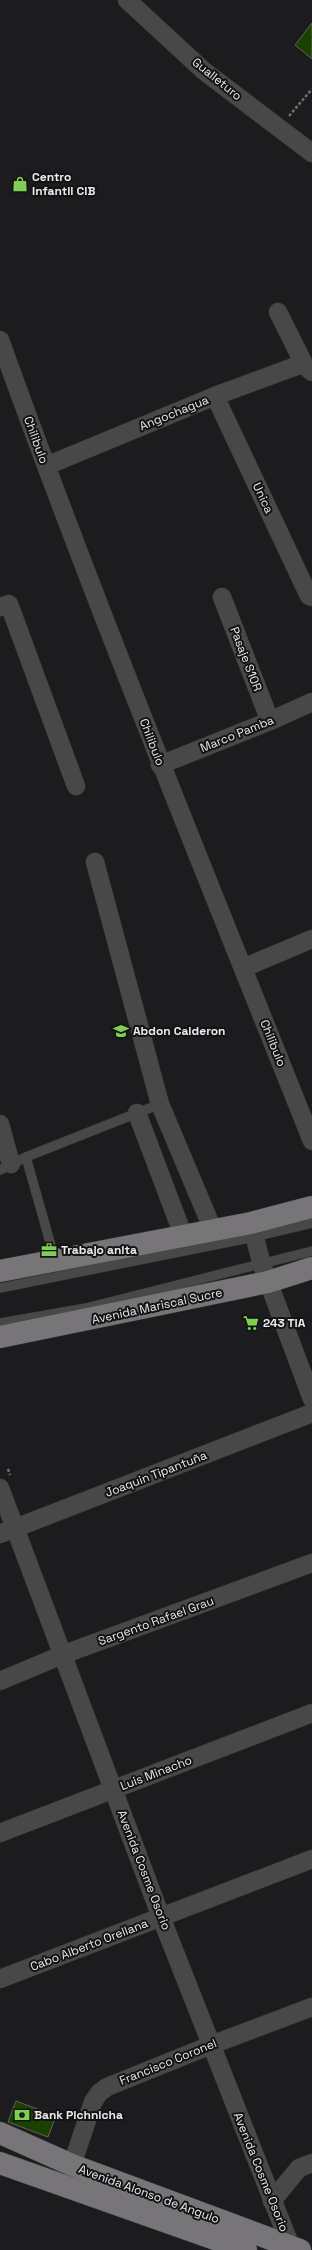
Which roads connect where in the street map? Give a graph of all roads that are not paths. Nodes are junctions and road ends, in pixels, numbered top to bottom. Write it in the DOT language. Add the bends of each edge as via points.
graph roads {
  1 [pos="126,0"];
  2 [pos="312,154"];
  3 [pos="278,312"];
  4 [pos="0,340"];
  5 [pos="308,369"];
  6 [pos="215,396"];
  7 [pos="46,466"];
  8 [pos="222,597"];
  9 [pos="312,597"];
  10 [pos="0,607"];
  11 [pos="312,702"];
  12 [pos="270,721"];
  13 [pos="160,765"];
  14 [pos="76,786"];
  15 [pos="95,862"];
  16 [pos="312,939"];
  17 [pos="243,968"];
  18 [pos="160,1104"];
  19 [pos="137,1113"];
  20 [pos="0,1124"];
  21 [pos="312,1141"];
  22 [pos="12,1164"];
  23 [pos="312,1207"];
  24 [pos="312,1222"];
  25 [pos="214,1230"];
  26 [pos="252,1230"];
  27 [pos="183,1236"];
  28 [pos="312,1251"];
  29 [pos="55,1260"];
  30 [pos="312,1268"];
  31 [pos="0,1271"];
  32 [pos="265,1274"];
  33 [pos="0,1288"];
  34 [pos="0,1324"];
  35 [pos="0,1337"];
  36 [pos="312,1399"];
  37 [pos="312,1413"];
  38 [pos="0,1488"];
  39 [pos="8,1531"];
  40 [pos="312,1563"];
  41 [pos="62,1655"];
  42 [pos="0,1681"];
  43 [pos="312,1713"];
  44 [pos="113,1790"];
  45 [pos="0,1833"];
  46 [pos="312,1859"];
  47 [pos="161,1917"];
  48 [pos="0,1979"];
  49 [pos="312,2007"];
  50 [pos="211,2045"];
  51 [pos="0,2133"];
  52 [pos="0,2163"];
  53 [pos="312,2163"];
  54 [pos="72,2165"];
  55 [pos="272,2200"];
  56 [pos="294,2249"];
  57 [pos="246,2250"];
  1 -- 2 [label="street, Gualleturo" via="204,71"];
  3 -- 5 [label="street"];
  4 -- 7 [label="street, Chilibulo"];
  5 -- 6 [label="street, Angochagua" via="299,365"];
  6 -- 7 [label="street, Angochagua"];
  6 -- 9 [label="street, Unica" via="309,596"];
  7 -- 13 [label="street, Chilibulo"];
  8 -- 12 [label="street, Pasaje S10R"];
  10 -- 14 [label="street" via="8,604"];
  11 -- 12 [label="street, Marco Pamba"];
  12 -- 13 [label="street, Marco Pamba"];
  13 -- 17 [label="street, Chilibulo"];
  15 -- 18 [label="street"];
  16 -- 17 [label="street"];
  17 -- 21 [label="street, Chilibulo"];
  18 -- 19 [label="lane"];
  18 -- 25 [label="street"];
  19 -- 22 [label="lane"];
  19 -- 27 [label="street"];
  20 -- 22 [label="street"];
  22 -- 29 [label="lane"];
  23 -- 26 [label="main road"];
  24 -- 26 [label="lane"];
  25 -- 26 [label="main road"];
  25 -- 27 [label="main road"];
  26 -- 32 [label="street"];
  26 -- 33 [label="lane"];
  27 -- 29 [label="main road"];
  28 -- 32 [label="lane"];
  29 -- 31 [label="main road"];
  30 -- 32 [label="main road, Avenida Mariscal Sucre"];
  32 -- 34 [label="lane"];
  32 -- 35 [label="main road, Avenida Mariscal Sucre"];
  32 -- 36 [label="street"];
  37 -- 39 [label="street, Joaquin Tipantuña"];
  38 -- 39 [label="street, Avenida Cosme Osorio"];
  39 -- 41 [label="street, Avenida Cosme Osorio"];
  40 -- 41 [label="street, Sargento Rafael Grau"];
  41 -- 42 [label="street, Sargento Rafael Grau"];
  41 -- 44 [label="street, Avenida Cosme Osorio"];
  43 -- 44 [label="street, Luis Minacho"];
  44 -- 45 [label="street, Luis Minacho"];
  44 -- 47 [label="street, Avenida Cosme Osorio"];
  46 -- 47 [label="street, Cabo Alberto Orellana"];
  47 -- 48 [label="street, Cabo Alberto Orellana"];
  47 -- 50 [label="street, Avenida Cosme Osorio"];
  49 -- 50 [label="street, Francisco Coronel"];
  50 -- 54 [label="street, Francisco Coronel" via="107,2087 99,2093 93,2102"];
  50 -- 55 [label="street, Avenida Cosme Osorio"];
  51 -- 54 [label="main road, Avenida Alonso de Angulo"];
  52 -- 57 [label="main road, Avenida Alonso de Angulo"];
  53 -- 55 [label="street" via="299,2168"];
  54 -- 56 [label="main road, Avenida Alonso de Angulo"];
  55 -- 56 [label="street, Avenida Cosme Osorio"];
}
